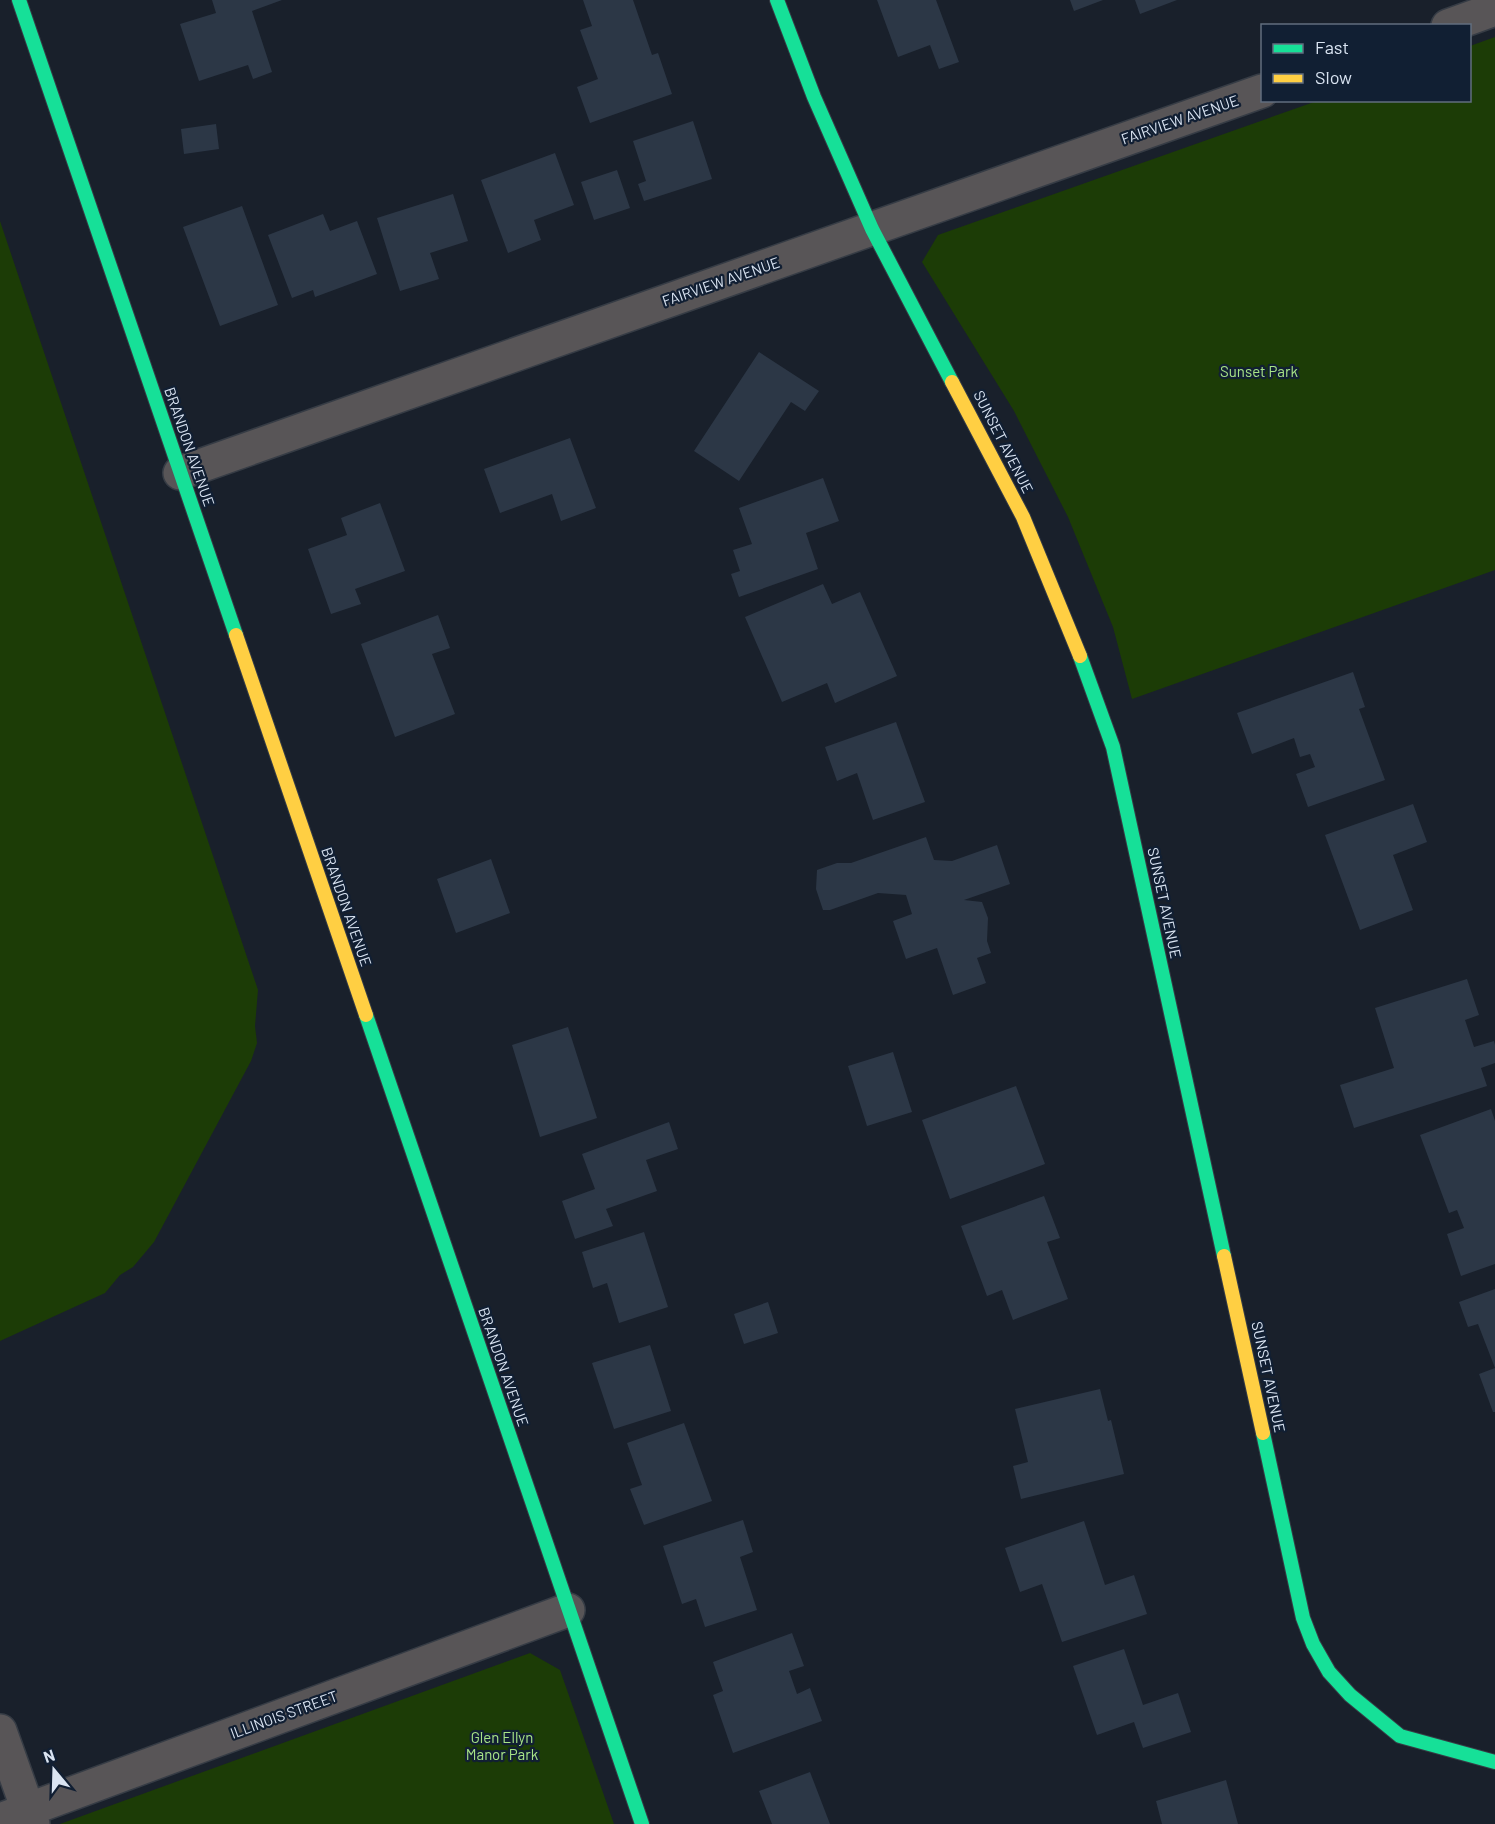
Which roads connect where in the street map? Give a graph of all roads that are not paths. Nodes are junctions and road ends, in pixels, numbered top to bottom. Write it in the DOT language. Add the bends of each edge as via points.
graph roads {
  1 [pos="19,0"];
  2 [pos="777,0"];
  3 [pos="1495,9"];
  4 [pos="1454,24"];
  5 [pos="1261,92"];
  6 [pos="872,229"];
  7 [pos="180,473"];
  8 [pos="568,1610"];
  9 [pos="0,1731"];
  10 [pos="1495,1762"];
  11 [pos="20,1818"];
  12 [pos="642,1824"];
  1 -- 7 [label="street, BRANDON AVENUE"];
  2 -- 6 [label="street, SUNSET AVENUE"];
  3 -- 4 [label="street"];
  5 -- 6 [label="street, FAIRVIEW AVENUE"];
  6 -- 7 [label="street, FAIRVIEW AVENUE"];
  6 -- 10 [label="street, SUNSET AVENUE" via="1023,517 1113,747 1303,1618 1313,1644 1329,1672 1350,1695 1400,1736"];
  7 -- 8 [label="street, BRANDON AVENUE"];
  8 -- 11 [label="street, ILLINOIS STREET"];
  8 -- 12 [label="street, BRANDON AVENUE"];
  9 -- 11 [label="street"];
}
